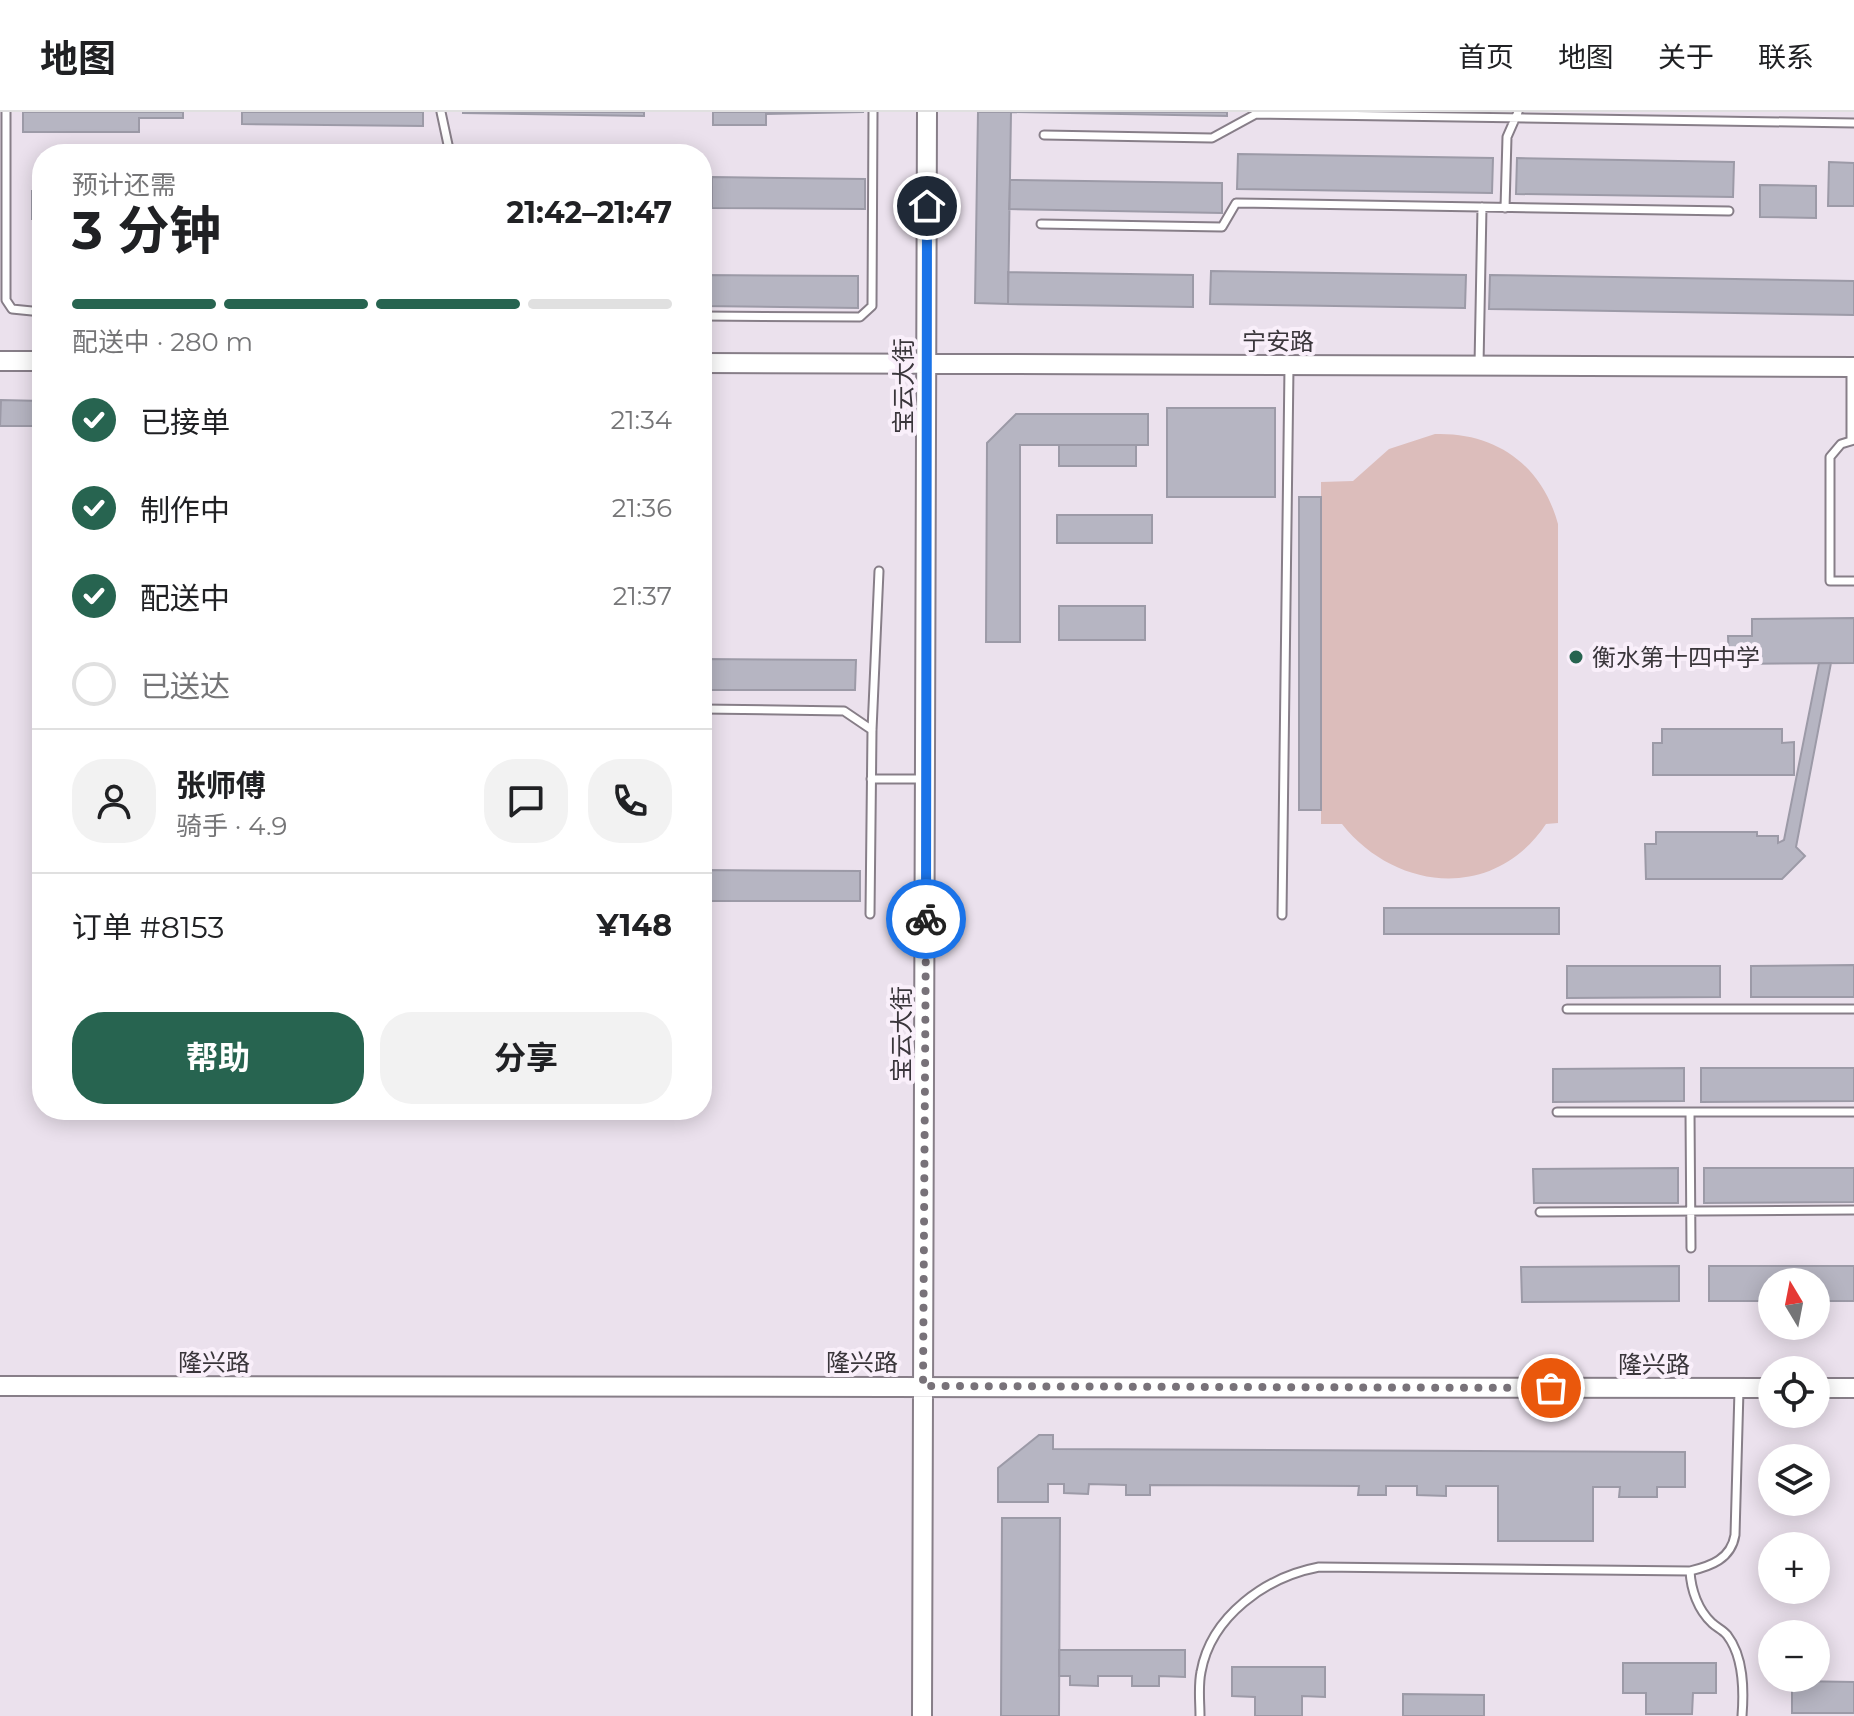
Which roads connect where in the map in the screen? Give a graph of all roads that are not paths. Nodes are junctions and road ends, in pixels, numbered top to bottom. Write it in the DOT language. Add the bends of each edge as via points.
graph roads {
  1 [pos="6,112"];
  2 [pos="441,112"];
  3 [pos="873,112"];
  4 [pos="927,112"];
  5 [pos="1761,112"];
  6 [pos="1518,115"];
  7 [pos="1761,122"];
  8 [pos="1854,123"];
  9 [pos="1044,135"];
  10 [pos="448,144"];
  11 [pos="1482,207"];
  12 [pos="1505,208"];
  13 [pos="1729,211"];
  14 [pos="1041,224"];
  15 [pos="32,311"];
  16 [pos="712,316"];
  17 [pos="0,361"];
  18 [pos="32,361"];
  19 [pos="712,363"];
  20 [pos="927,363"];
  21 [pos="1289,365"];
  22 [pos="1479,365"];
  23 [pos="1853,367"];
  24 [pos="1853,440"];
  25 [pos="879,571"];
  26 [pos="1854,581"];
  27 [pos="712,709"];
  28 [pos="872,730"];
  29 [pos="871,779"];
  30 [pos="926,779"];
  31 [pos="870,914"];
  32 [pos="1282,915"];
  33 [pos="1567,1009"];
  34 [pos="1854,1009"];
  35 [pos="1557,1112"];
  36 [pos="1690,1112"];
  37 [pos="1854,1112"];
  38 [pos="1854,1210"];
  39 [pos="1691,1211"];
  40 [pos="1540,1212"];
  41 [pos="1691,1248"];
  42 [pos="0,1386"];
  43 [pos="923,1386"];
  44 [pos="1740,1388"];
  45 [pos="1758,1388"];
  46 [pos="1830,1388"];
  47 [pos="1854,1388"];
  48 [pos="1690,1571"];
  49 [pos="922,1716"];
  50 [pos="1200,1716"];
  51 [pos="1742,1716"];
  1 -- 15 [label="lane" via="6,300 12,309"];
  2 -- 10 [label="lane"];
  3 -- 16 [label="lane" via="872,306 860,317"];
  4 -- 20 [label="street, 宝云大街"];
  5 -- 7 [label="lane"];
  6 -- 7 [label="lane"];
  6 -- 9 [label="lane" via="1256,114 1212,138"];
  6 -- 12 [label="lane" via="1507,137"];
  7 -- 8 [label="lane"];
  11 -- 12 [label="lane"];
  11 -- 14 [label="lane" via="1236,203 1222,227"];
  11 -- 22 [label="lane"];
  12 -- 13 [label="lane"];
  17 -- 18 [label="street"];
  19 -- 20 [label="street, 宁安路"];
  20 -- 21 [label="street, 宁安路"];
  20 -- 30 [label="street, 宝云大街"];
  21 -- 22 [label="street, 宁安路"];
  21 -- 32 [label="lane"];
  22 -- 23 [label="street, 宁安路"];
  23 -- 24 [label="lane"];
  24 -- 26 [label="lane" via="1830,457 1830,581"];
  25 -- 28 [label="lane"];
  27 -- 28 [label="lane" via="844,711"];
  28 -- 29 [label="lane"];
  29 -- 30 [label="lane"];
  29 -- 31 [label="lane"];
  30 -- 43 [label="street, 宝云大街"];
  33 -- 34 [label="lane"];
  35 -- 36 [label="lane"];
  36 -- 37 [label="lane"];
  36 -- 39 [label="lane"];
  38 -- 39 [label="lane"];
  39 -- 40 [label="lane"];
  39 -- 41 [label="lane"];
  42 -- 43 [label="street, 隆兴路"];
  43 -- 44 [label="street, 隆兴路"];
  43 -- 49 [label="street, 宝云大街"];
  44 -- 45 [label="street, 隆兴路"];
  44 -- 48 [label="lane" via="1733,1546 1719,1561"];
  46 -- 47 [label="street"];
  48 -- 50 [label="lane" via="1319,1567 1294,1572 1268,1582 1247,1599 1214,1640 1201,1671"];
  48 -- 51 [label="lane" via="1703,1612 1727,1635 1738,1659"];
}
